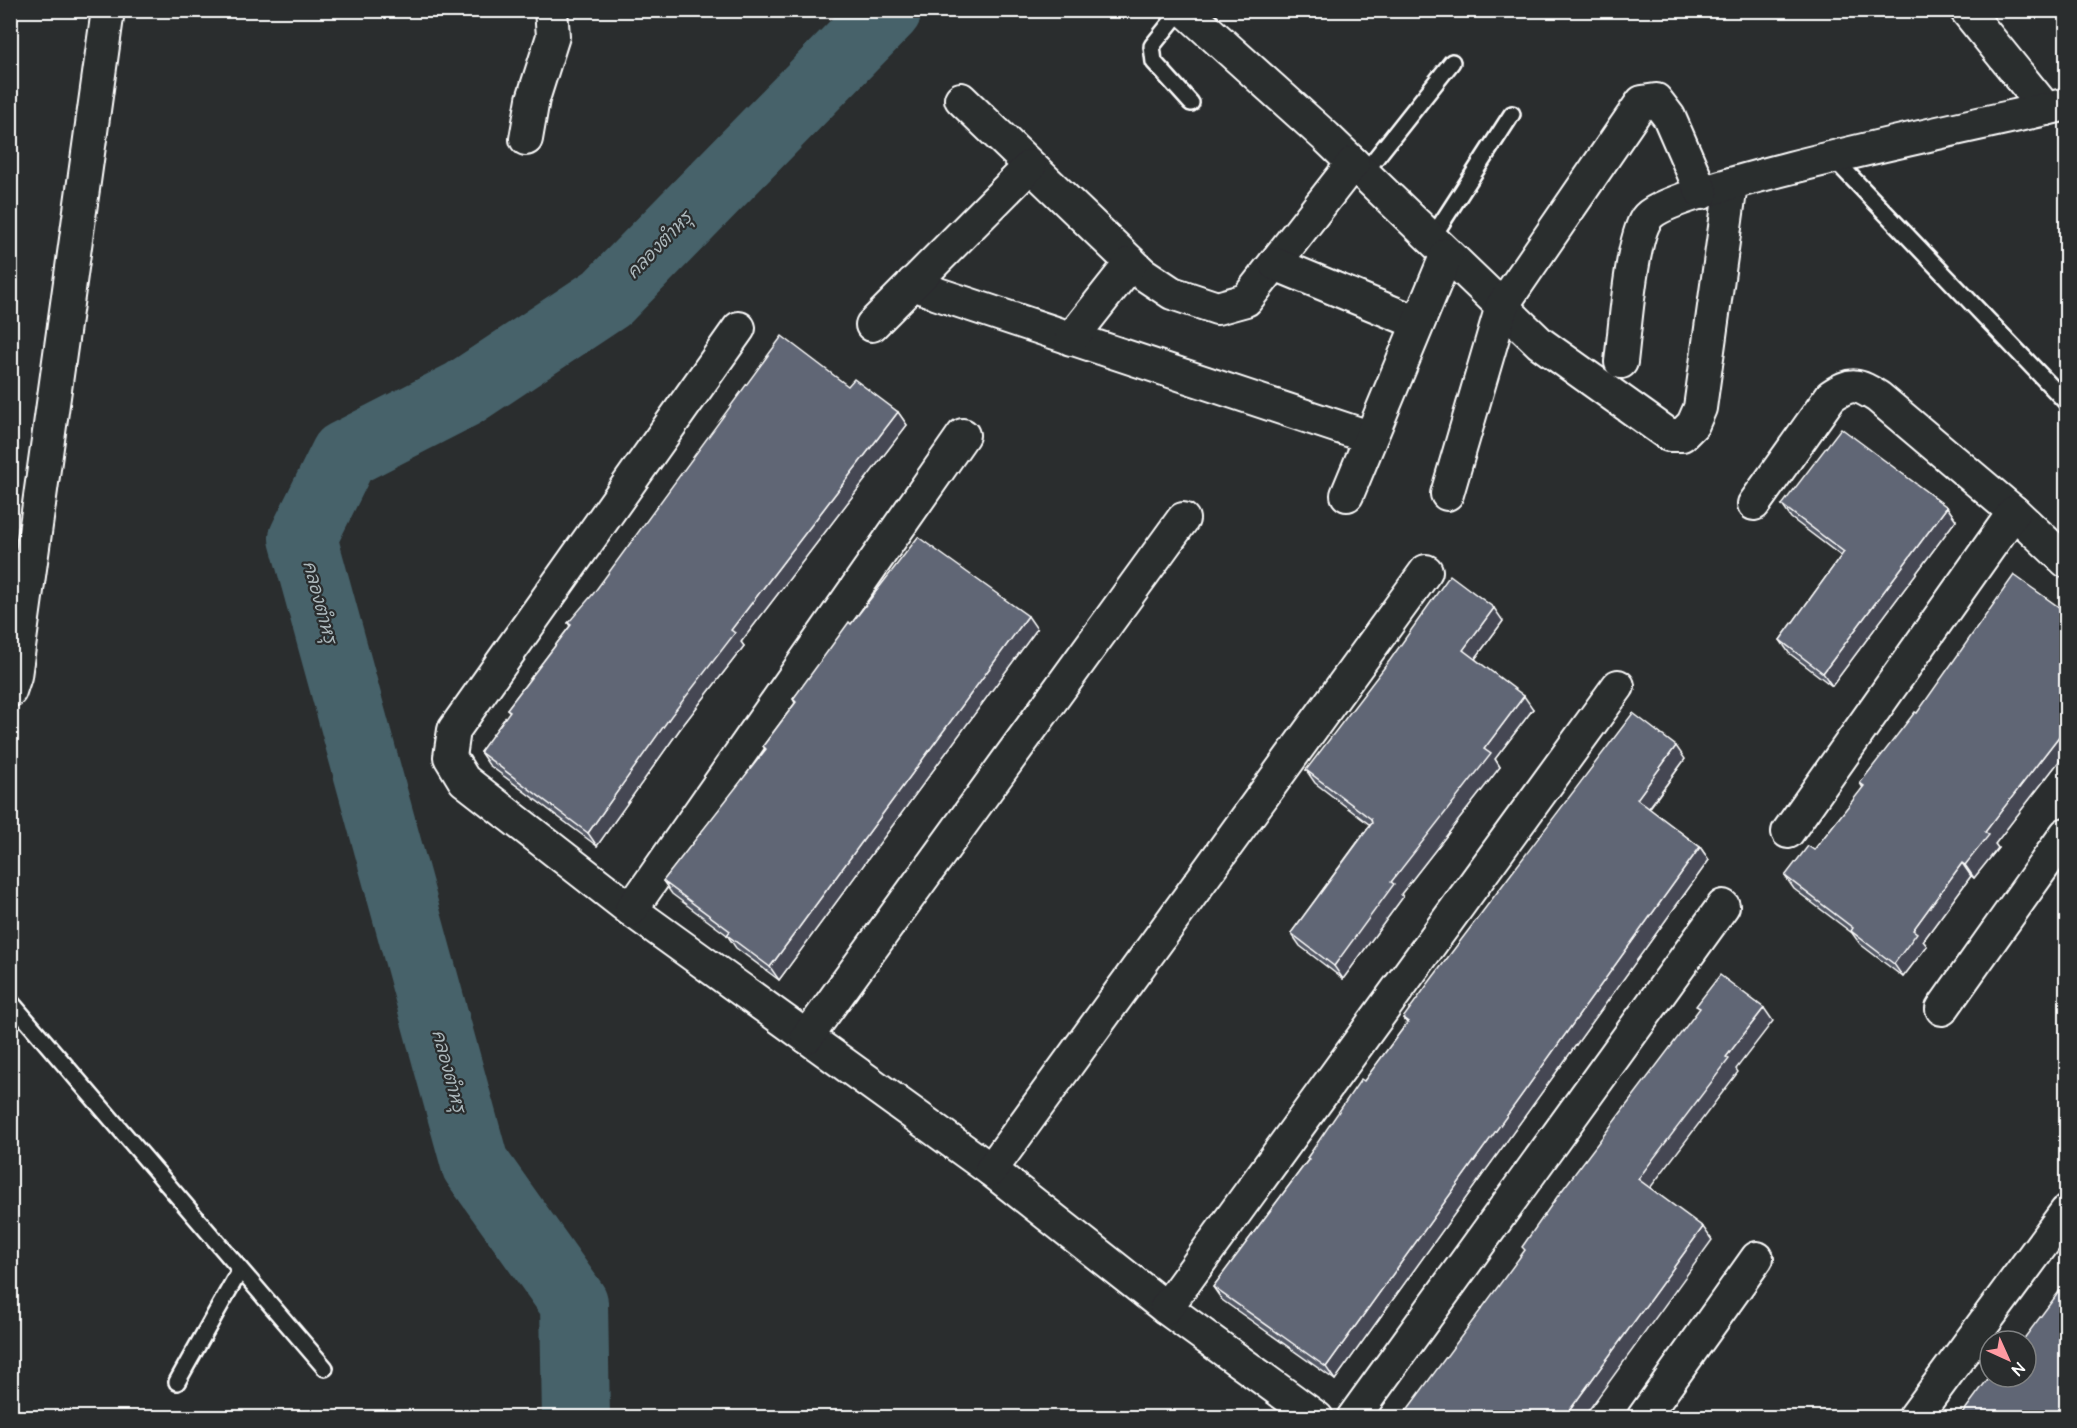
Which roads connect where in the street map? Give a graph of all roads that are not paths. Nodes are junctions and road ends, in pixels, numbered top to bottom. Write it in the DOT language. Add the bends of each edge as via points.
graph roads {
  1 [pos="108,10"];
  2 [pos="551,10"];
  3 [pos="1183,10"];
  4 [pos="1966,10"];
  5 [pos="1452,62"];
  6 [pos="961,99"];
  7 [pos="1191,104"];
  8 [pos="2056,107"];
  9 [pos="1512,114"];
  10 [pos="526,139"];
  11 [pos="1833,158"];
  12 [pos="1030,166"];
  13 [pos="1358,168"];
  14 [pos="1717,188"];
  15 [pos="1439,246"];
  16 [pos="1131,262"];
  17 [pos="1275,264"];
  18 [pos="913,284"];
  19 [pos="1502,306"];
  20 [pos="1418,323"];
  21 [pos="872,325"];
  22 [pos="739,328"];
  23 [pos="1071,339"];
  24 [pos="1621,362"];
  25 [pos="2067,402"];
  26 [pos="963,435"];
  27 [pos="1369,437"];
  28 [pos="1447,494"];
  29 [pos="1347,495"];
  30 [pos="1754,504"];
  31 [pos="2014,512"];
  32 [pos="1183,519"];
  33 [pos="2067,561"];
  34 [pos="1425,571"];
  35 [pos="1618,686"];
  36 [pos="10,691"];
  37 [pos="1788,832"];
  38 [pos="2067,834"];
  39 [pos="1723,906"];
  40 [pos="631,910"];
  41 [pos="10,1001"];
  42 [pos="1942,1009"];
  43 [pos="807,1037"];
  44 [pos="991,1170"];
  45 [pos="2067,1212"];
  46 [pos="1757,1258"];
  47 [pos="240,1270"];
  48 [pos="1166,1308"];
  49 [pos="325,1368"];
  50 [pos="177,1382"];
  51 [pos="1317,1418"];
  52 [pos="1353,1418"];
  53 [pos="1642,1418"];
  54 [pos="1914,1418"];
  1 -- 36 [label="street"];
  2 -- 10 [label="street" via="553,36 533,99"];
  3 -- 7 [label="lane" via="1152,46 1154,62"];
  3 -- 13 [label="street"];
  4 -- 8 [label="street"];
  5 -- 13 [label="lane"];
  6 -- 12 [label="street"];
  8 -- 11 [label="street"];
  9 -- 15 [label="lane"];
  11 -- 14 [label="street"];
  11 -- 25 [label="lane"];
  12 -- 16 [label="street"];
  12 -- 18 [label="street"];
  13 -- 15 [label="street"];
  13 -- 17 [label="street"];
  14 -- 19 [label="street" via="1656,100 1642,102"];
  14 -- 19 [label="street" via="1700,408 1693,424 1682,435 1669,435 1549,350"];
  14 -- 24 [label="street" via="1661,207 1646,218 1638,238"];
  15 -- 19 [label="street"];
  15 -- 20 [label="street"];
  16 -- 17 [label="street" via="1172,293 1217,308 1246,300"];
  16 -- 23 [label="street"];
  17 -- 20 [label="street"];
  18 -- 21 [label="street"];
  18 -- 23 [label="street"];
  19 -- 28 [label="street"];
  20 -- 27 [label="street"];
  22 -- 40 [label="street" via="454,730 450,757 464,780"];
  23 -- 27 [label="street"];
  26 -- 40 [label="street"];
  27 -- 29 [label="street"];
  30 -- 31 [label="street" via="1830,396 1845,386 1859,386 1878,397"];
  31 -- 33 [label="street"];
  31 -- 37 [label="street"];
  32 -- 43 [label="street"];
  34 -- 44 [label="street"];
  35 -- 48 [label="street"];
  38 -- 42 [label="street"];
  39 -- 52 [label="street"];
  40 -- 43 [label="street"];
  41 -- 47 [label="lane"];
  43 -- 44 [label="street"];
  44 -- 48 [label="street"];
  45 -- 54 [label="street"];
  46 -- 53 [label="street"];
  47 -- 49 [label="lane"];
  47 -- 50 [label="lane"];
  48 -- 51 [label="street"];
}
